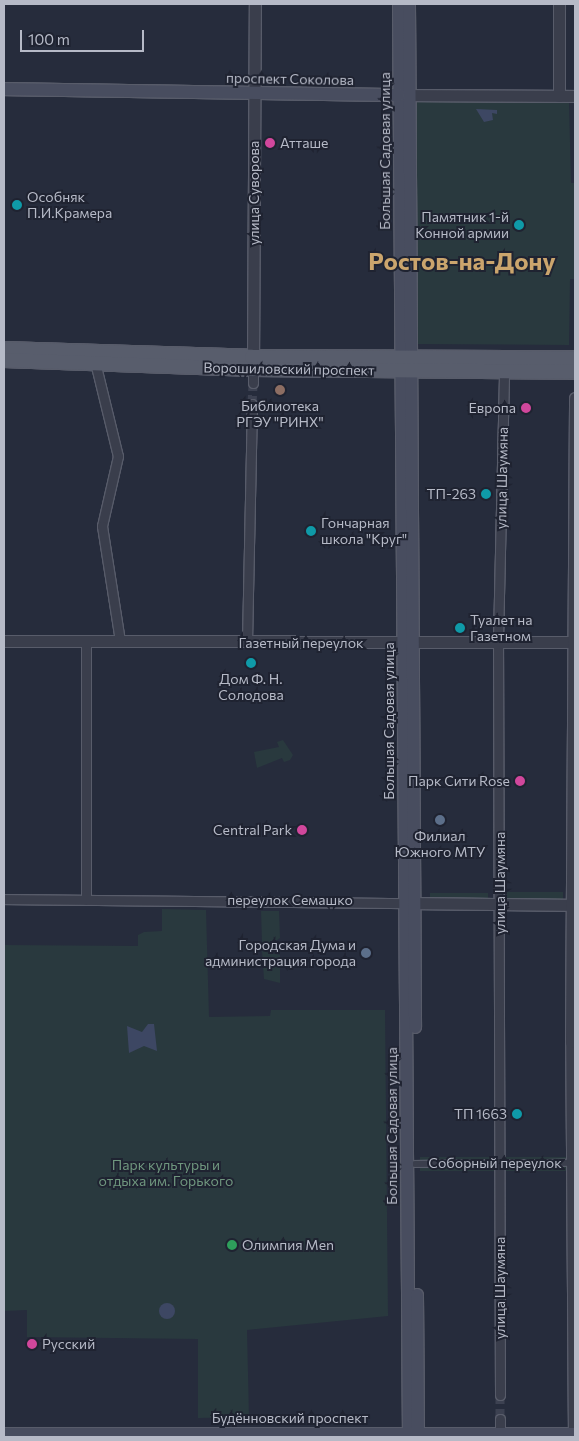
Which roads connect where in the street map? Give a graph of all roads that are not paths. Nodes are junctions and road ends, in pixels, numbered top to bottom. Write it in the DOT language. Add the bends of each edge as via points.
graph roads {
  1 [pos="255,4"];
  2 [pos="399,4"];
  3 [pos="409,4"];
  4 [pos="559,4"];
  5 [pos="4,90"];
  6 [pos="255,94"];
  7 [pos="404,96"];
  8 [pos="559,96"];
  9 [pos="575,96"];
  10 [pos="4,349"];
  11 [pos="575,358"];
  12 [pos="4,360"];
  13 [pos="96,362"];
  14 [pos="406,364"];
  15 [pos="253,369"];
  16 [pos="504,371"];
  17 [pos="575,372"];
  18 [pos="575,398"];
  19 [pos="252,404"];
  20 [pos="498,640"];
  21 [pos="4,641"];
  22 [pos="86,641"];
  23 [pos="120,641"];
  24 [pos="247,642"];
  25 [pos="574,642"];
  26 [pos="408,643"];
  27 [pos="4,899"];
  28 [pos="86,900"];
  29 [pos="410,903"];
  30 [pos="500,905"];
  31 [pos="573,905"];
  32 [pos="499,1163"];
  33 [pos="574,1163"];
  34 [pos="415,1164"];
  35 [pos="500,1395"];
  36 [pos="500,1418"];
  37 [pos="4,1434"];
  38 [pos="500,1434"];
  39 [pos="414,1435"];
  40 [pos="574,1435"];
  1 -- 6 [label="street, улица Суворова"];
  2 -- 7 [label="main road, Большая Садовая улица"];
  3 -- 7 [label="main road, Большая Садовая улица"];
  4 -- 8 [label="street"];
  5 -- 6 [label="main road, проспект Соколова"];
  6 -- 7 [label="main road, проспект Соколова"];
  6 -- 15 [label="street, улица Суворова"];
  7 -- 8 [label="street, проспект Соколова"];
  7 -- 14 [label="main road, Большая Садовая улица"];
  8 -- 9 [label="street, проспект Соколова"];
  10 -- 15 [label="main road, Ворошиловский проспект"];
  11 -- 14 [label="main road, Ворошиловский проспект"];
  12 -- 13 [label="main road, Ворошиловский проспект"];
  13 -- 15 [label="main road, Ворошиловский проспект"];
  13 -- 23 [label="street" via="118,456 102,526"];
  14 -- 15 [label="main road, Ворошиловский проспект"];
  14 -- 16 [label="main road, Ворошиловский проспект"];
  14 -- 26 [label="main road, Большая Садовая улица"];
  16 -- 17 [label="main road, Ворошиловский проспект"];
  16 -- 20 [label="street, улица Шаумяна"];
  18 -- 25 [label="street"];
  19 -- 24 [label="street"];
  20 -- 25 [label="street, Газетный переулок"];
  20 -- 26 [label="street, Газетный переулок"];
  20 -- 30 [label="street, улица Шаумяна"];
  21 -- 22 [label="street, Газетный переулок"];
  22 -- 23 [label="street, Газетный переулок"];
  22 -- 28 [label="street"];
  23 -- 24 [label="street, Газетный переулок"];
  24 -- 26 [label="street, Газетный переулок"];
  25 -- 31 [label="street"];
  26 -- 29 [label="main road, Большая Садовая улица"];
  27 -- 28 [label="street, переулок Семашко"];
  28 -- 29 [label="street, переулок Семашко"];
  29 -- 30 [label="street, переулок Семашко"];
  29 -- 34 [label="main road, Большая Садовая улица"];
  29 -- 39 [label="main road, Большая Садовая улица"];
  30 -- 31 [label="street, переулок Семашко"];
  30 -- 32 [label="street, улица Шаумяна"];
  31 -- 33 [label="street"];
  32 -- 33 [label="street, Соборный переулок"];
  32 -- 34 [label="street, Соборный переулок"];
  32 -- 35 [label="street, улица Шаумяна"];
  33 -- 40 [label="street"];
  34 -- 39 [label="main road, Большая Садовая улица"];
  36 -- 38 [label="street"];
  37 -- 39 [label="main road, Будённовский проспект"];
  38 -- 39 [label="main road, Будённовский проспект"];
  38 -- 40 [label="main road, Будённовский проспект"];
}
